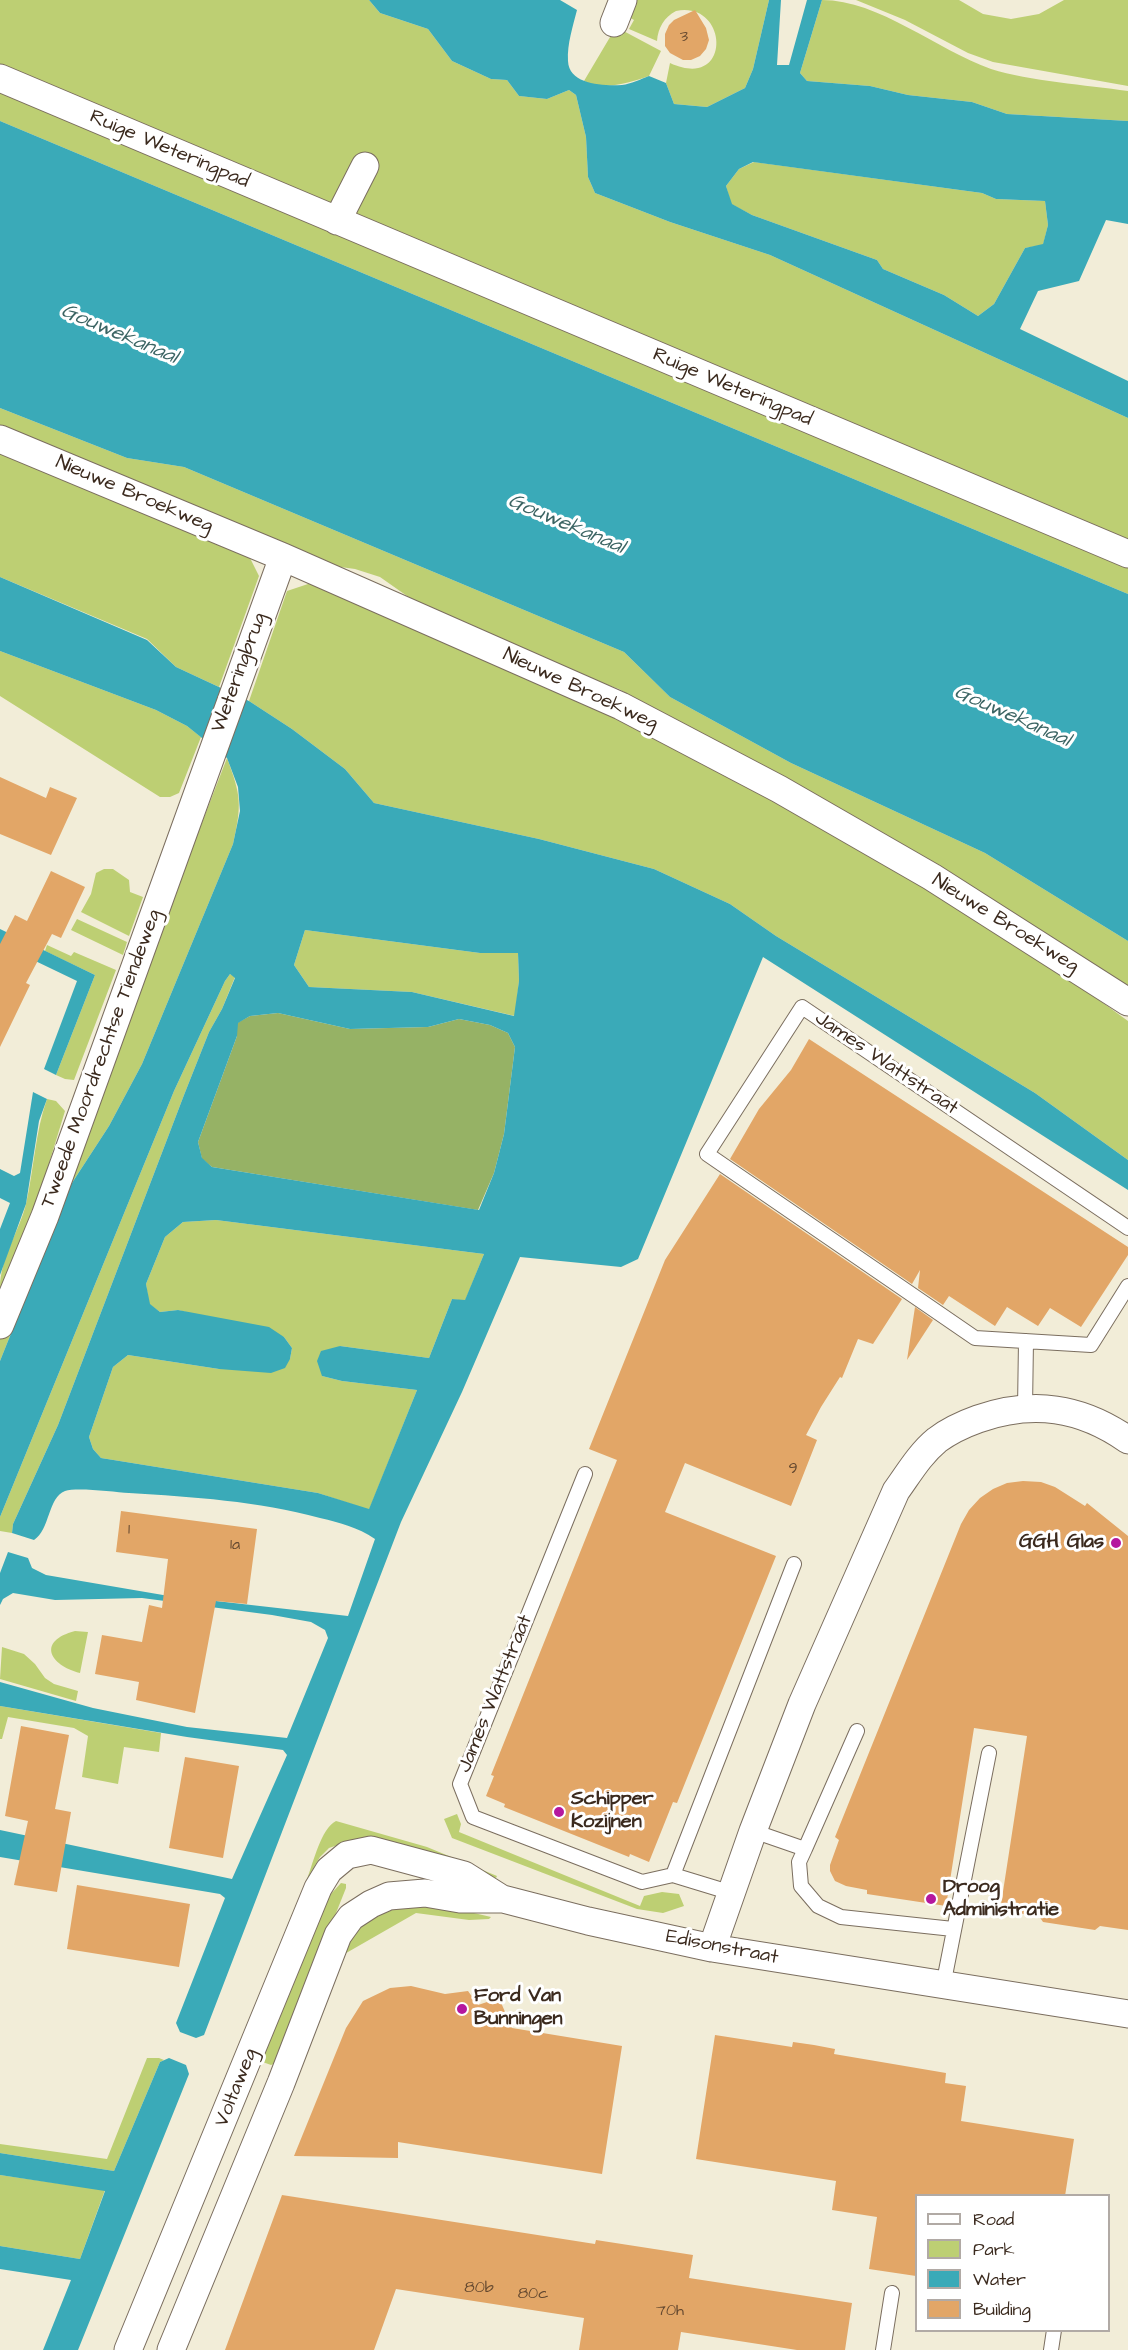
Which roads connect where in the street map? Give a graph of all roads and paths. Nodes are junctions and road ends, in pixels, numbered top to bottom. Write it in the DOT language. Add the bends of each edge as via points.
graph roads {
  1 [pos="0,78"];
  2 [pos="365,166"];
  3 [pos="337,221"];
  4 [pos="0,439"];
  5 [pos="1128,554"];
  6 [pos="283,557"];
  7 [pos="198,790"];
  8 [pos="1128,1002"];
  9 [pos="1128,1228"];
  10 [pos="1128,1286"];
  11 [pos="0,1325"];
  12 [pos="1026,1341"];
  13 [pos="1025,1408"];
  14 [pos="1128,1440"];
  15 [pos="585,1474"];
  16 [pos="794,1564"];
  17 [pos="857,1731"];
  18 [pos="989,1753"];
  19 [pos="753,1831"];
  20 [pos="805,1849"];
  21 [pos="370,1850"];
  22 [pos="673,1875"];
  23 [pos="732,1893"];
  24 [pos="503,1899"];
  25 [pos="371,1904"];
  26 [pos="953,1929"];
  27 [pos="712,1948"];
  28 [pos="943,1986"];
  29 [pos="1128,2014"];
  30 [pos="892,2293"];
  31 [pos="1054,2332"];
  32 [pos="128,2350"];
  33 [pos="171,2350"];
  34 [pos="883,2350"];
  35 [pos="1052,2350"];
  1 -- 3 [label="street, Ruige Weteringpad"];
  2 -- 3 [label="street"];
  3 -- 5 [label="street, Ruige Weteringpad"];
  4 -- 6 [label="street, Nieuwe Broekweg"];
  6 -- 7 [label="street, Weteringbrug"];
  6 -- 8 [label="street, Nieuwe Broekweg" via="652,722 932,877"];
  7 -- 11 [label="street, Tweede Moordrechtse Tiendeweg" via="45,1216"];
  9 -- 12 [label="lane, James Wattstraat" via="802,1007 707,1154 975,1338"];
  10 -- 12 [label="lane, James Wattstraat" via="1091,1345"];
  12 -- 13 [label="lane"];
  13 -- 14 [label="street" via="1057,1409 1087,1417"];
  13 -- 19 [label="street" via="963,1425 938,1440 896,1491 802,1704"];
  15 -- 22 [label="lane, James Wattstraat" via="460,1784 473,1817 642,1882"];
  16 -- 22 [label="lane"];
  17 -- 20 [label="lane"];
  18 -- 26 [label="lane"];
  19 -- 20 [label="lane"];
  19 -- 23 [label="street"];
  20 -- 26 [label="lane" via="800,1862 801,1886 818,1906 841,1917"];
  21 -- 24 [label="street, Edisonstraat" via="464,1875"];
  21 -- 32 [label="street, Voltaweg" via="347,1855 329,1870 318,1888"];
  22 -- 23 [label="lane, James Wattstraat"];
  23 -- 27 [label="street"];
  24 -- 25 [label="street, Edisonstraat" via="408,1893"];
  24 -- 27 [label="street, Edisonstraat"];
  25 -- 33 [label="street, Voltaweg" via="351,1917 338,1935"];
  26 -- 28 [label="lane"];
  27 -- 28 [label="street, Edisonstraat"];
  28 -- 29 [label="street, Edisonstraat"];
  30 -- 34 [label="lane"];
  31 -- 35 [label="lane"];
}
